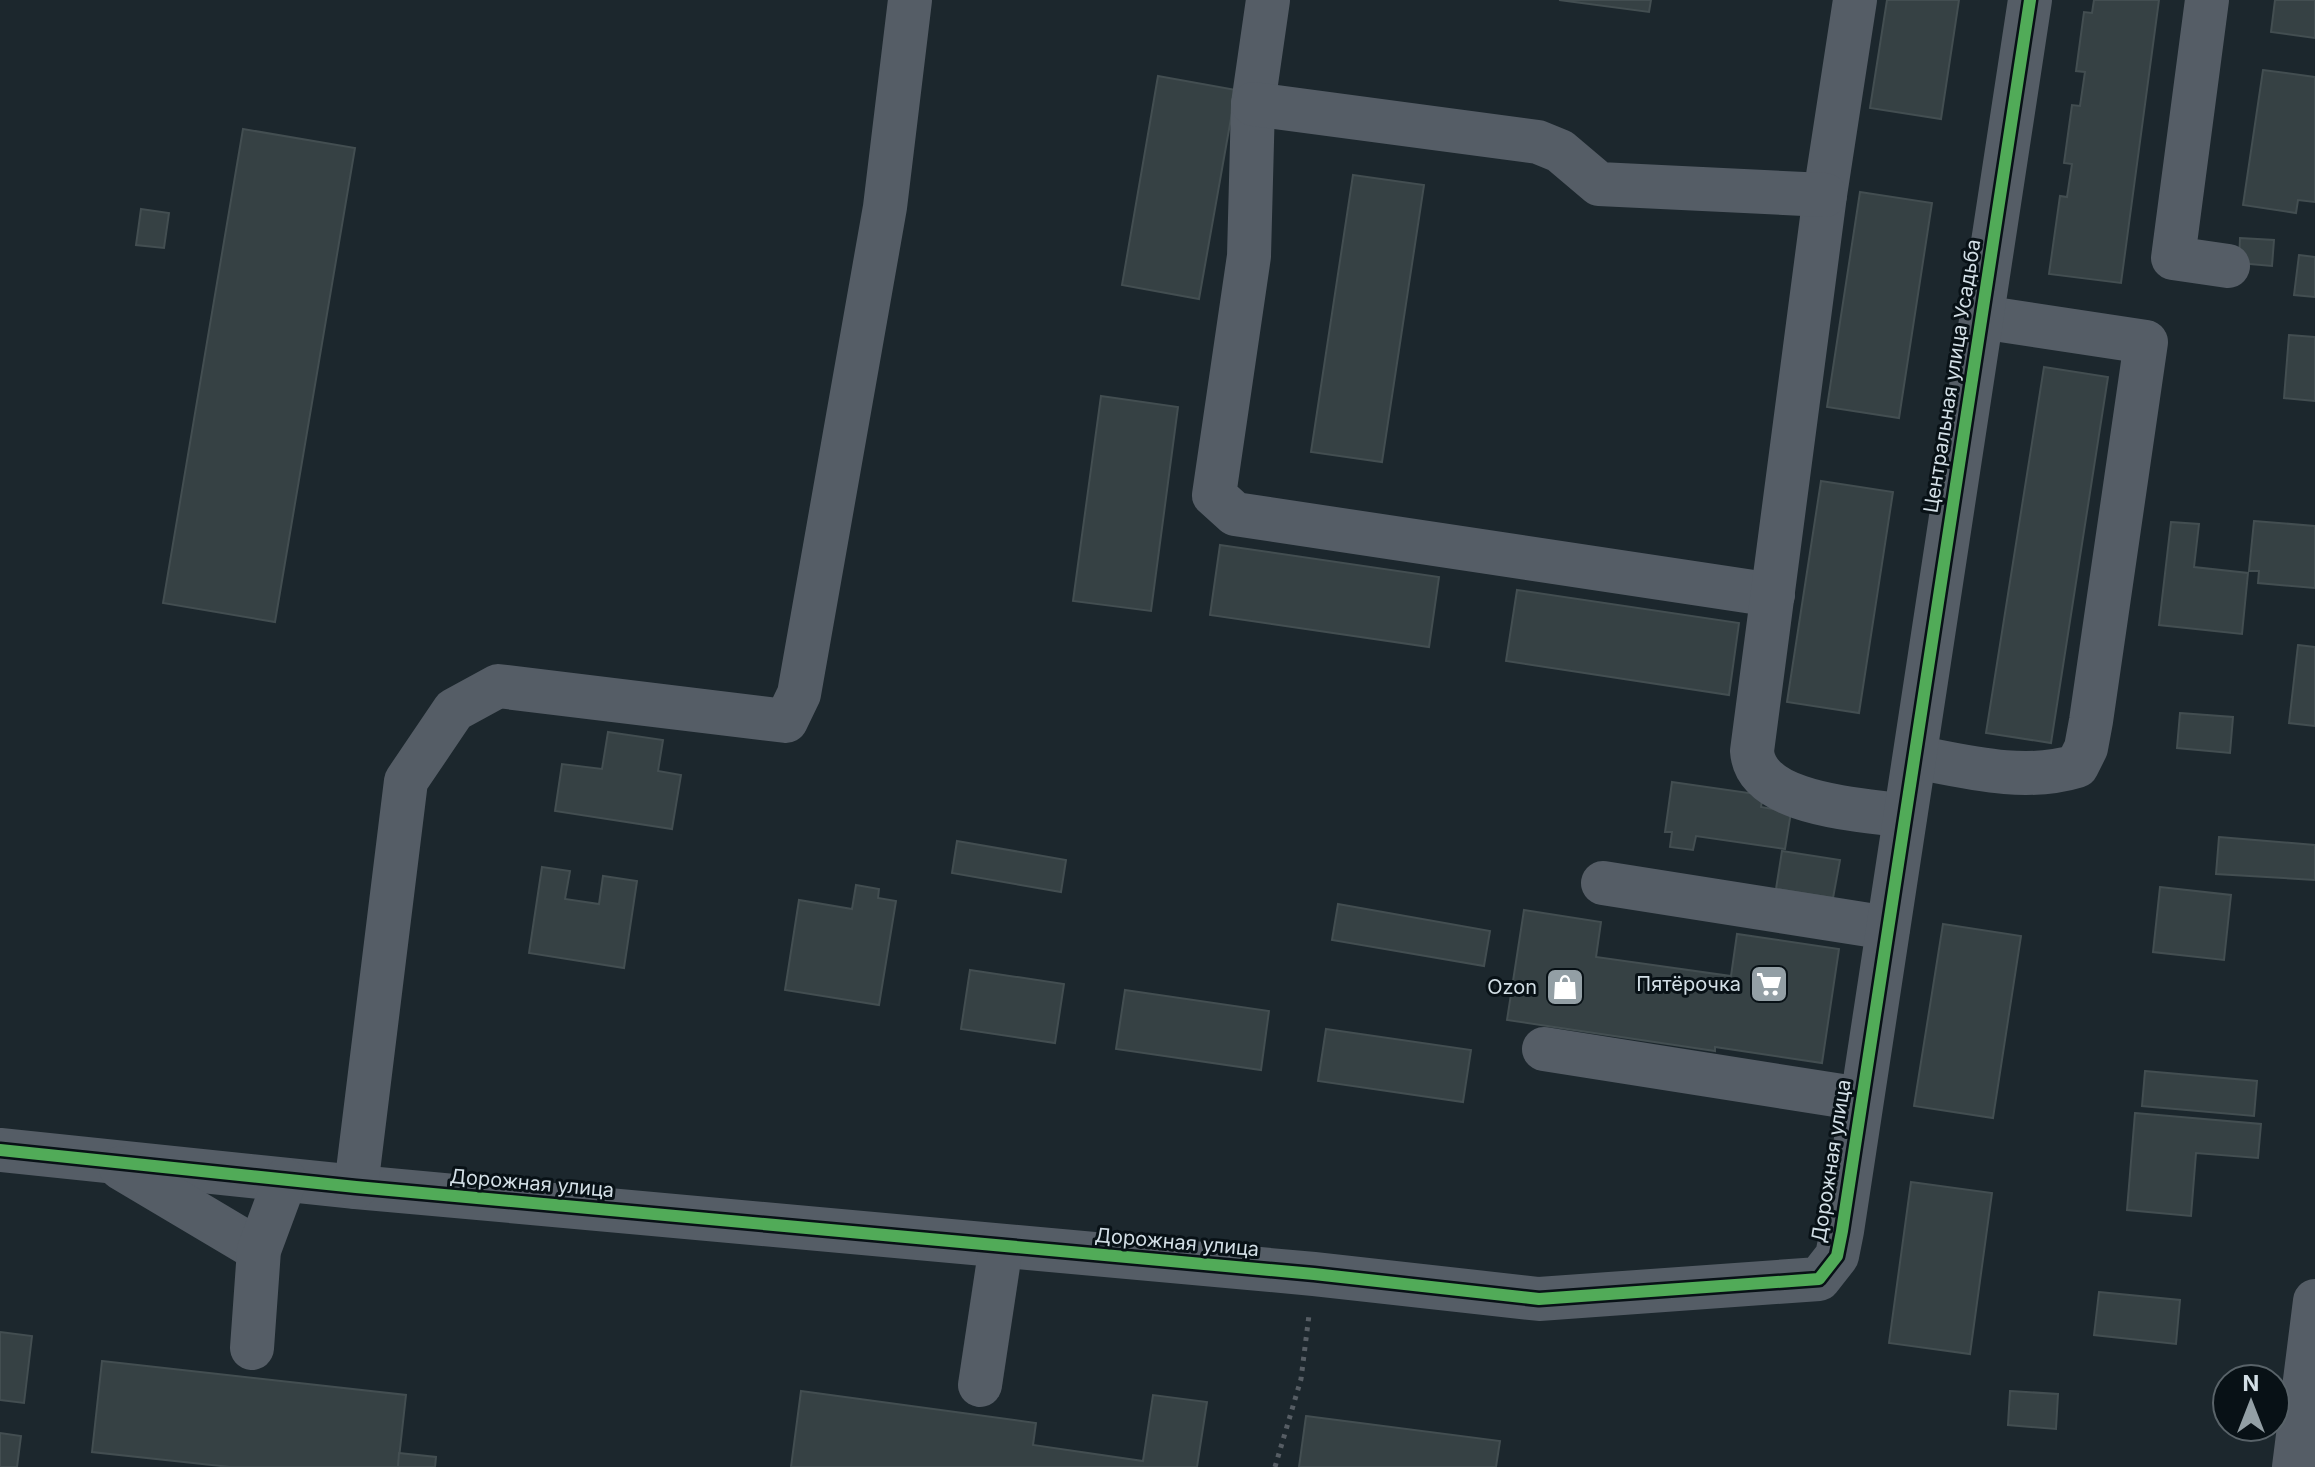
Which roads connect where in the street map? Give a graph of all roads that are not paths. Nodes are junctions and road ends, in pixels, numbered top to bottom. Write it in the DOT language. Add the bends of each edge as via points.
graph roads {
  1 [pos="910,0"];
  2 [pos="1268,0"];
  3 [pos="1855,0"];
  4 [pos="2030,0"];
  5 [pos="2207,0"];
  6 [pos="1253,104"];
  7 [pos="1825,195"];
  8 [pos="2228,266"];
  9 [pos="1981,317"];
  10 [pos="1773,595"];
  11 [pos="1915,757"];
  12 [pos="1905,816"];
  13 [pos="1603,883"];
  14 [pos="1888,928"];
  15 [pos="1544,1049"];
  16 [pos="1861,1099"];
  17 [pos="0,1150"];
  18 [pos="108,1161"];
  19 [pos="285,1180"];
  20 [pos="356,1187"];
  21 [pos="1001,1246"];
  22 [pos="259,1250"];
  23 [pos="2315,1301"];
  24 [pos="252,1348"];
  25 [pos="980,1385"];
  26 [pos="2294,1467"];
  1 -- 20 [label="street" via="885,207 799,694 786,721 498,686 454,710 406,781"];
  2 -- 6 [label="street"];
  3 -- 7 [label="street"];
  4 -- 9 [label="street, Центральная улица Усадьба"];
  5 -- 8 [label="street" via="2173,258"];
  6 -- 7 [label="street" via="1538,142 1560,151 1599,184"];
  6 -- 10 [label="street" via="1249,256 1214,495 1235,514"];
  7 -- 10 [label="street"];
  9 -- 11 [label="street, Центральная улица Усадьба"];
  9 -- 11 [label="street" via="2146,342 2091,721 2077,766 2053,773 1984,770"];
  10 -- 12 [label="street" via="1753,767 1764,780 1799,798"];
  11 -- 12 [label="street, Дорожная улица"];
  12 -- 14 [label="street, Дорожная улица"];
  13 -- 14 [label="street"];
  14 -- 16 [label="street, Дорожная улица"];
  15 -- 16 [label="street"];
  16 -- 21 [label="street, Дорожная улица" via="1837,1256 1819,1279 1539,1299"];
  17 -- 18 [label="street, Дорожная улица"];
  18 -- 19 [label="street, Дорожная улица"];
  18 -- 22 [label="street"];
  19 -- 20 [label="street, Дорожная улица"];
  19 -- 22 [label="street"];
  20 -- 21 [label="street, Дорожная улица"];
  21 -- 25 [label="street"];
  22 -- 24 [label="street"];
  23 -- 26 [label="street"];
}
